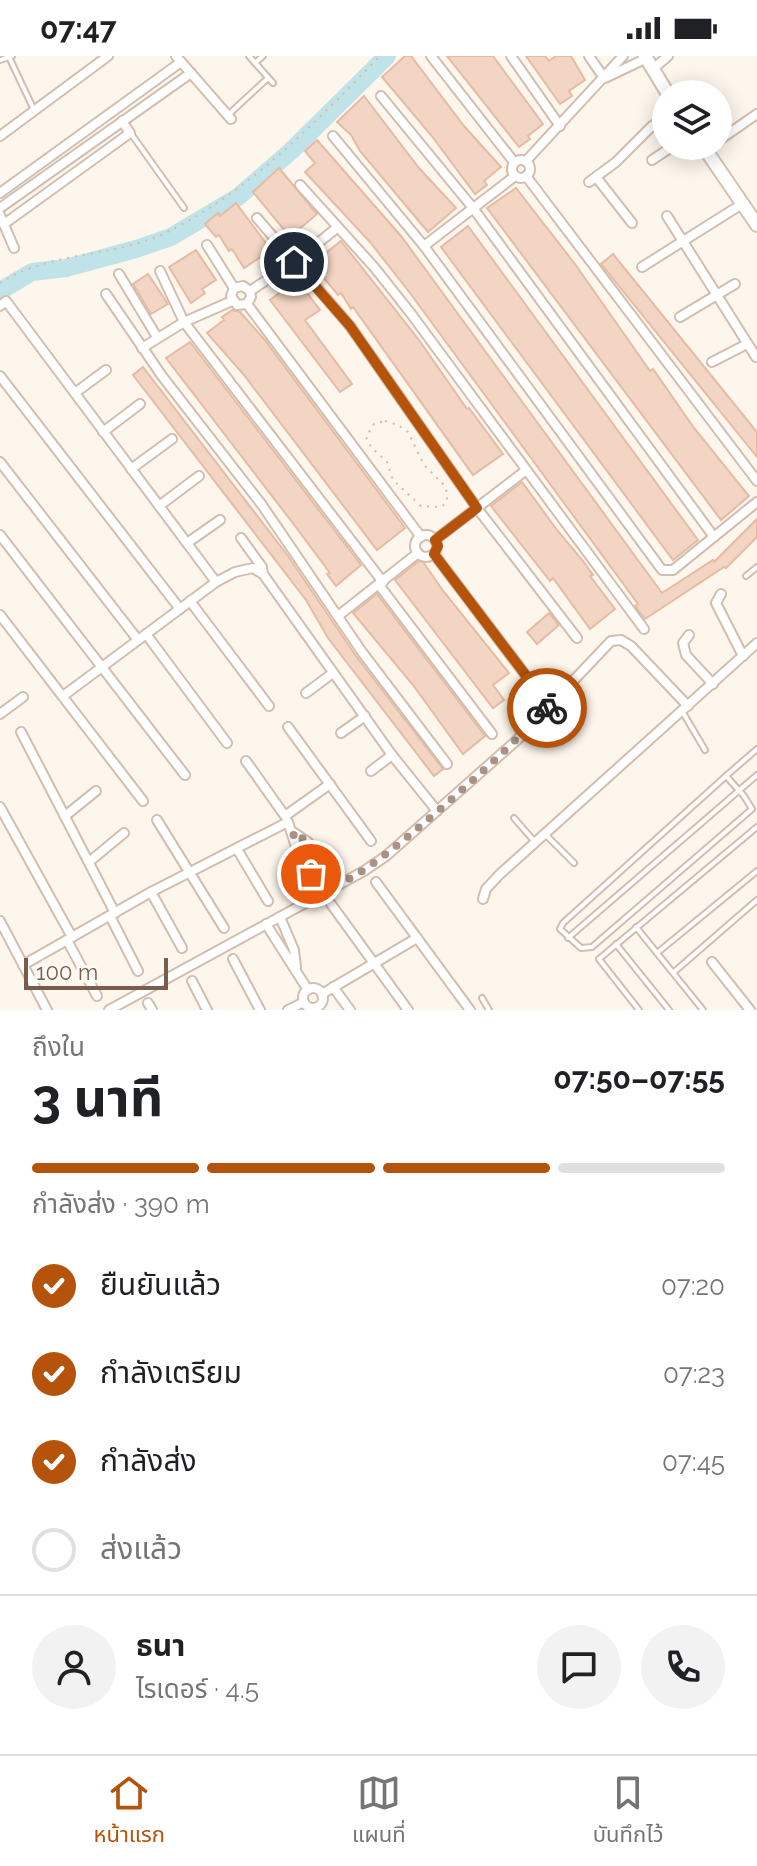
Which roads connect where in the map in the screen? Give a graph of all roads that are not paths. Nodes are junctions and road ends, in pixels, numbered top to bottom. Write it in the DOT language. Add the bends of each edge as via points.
graph roads {
  1 [pos="108,56"];
  2 [pos="249,56"];
  3 [pos="263,56"];
  4 [pos="431,56"];
  5 [pos="511,56"];
  6 [pos="589,56"];
  7 [pos="623,56"];
  8 [pos="668,56"];
  9 [pos="11,57"];
  10 [pos="179,59"];
  11 [pos="0,60"];
  12 [pos="648,61"];
  13 [pos="255,63"];
  14 [pos="191,73"];
  15 [pos="268,78"];
  16 [pos="604,78"];
  17 [pos="660,80"];
  18 [pos="273,83"];
  19 [pos="381,96"];
  20 [pos="34,110"];
  21 [pos="757,114"];
  22 [pos="230,117"];
  23 [pos="122,121"];
  24 [pos="560,126"];
  25 [pos="652,126"];
  26 [pos="732,131"];
  27 [pos="130,133"];
  28 [pos="0,136"];
  29 [pos="333,136"];
  30 [pos="714,160"];
  31 [pos="526,161"];
  32 [pos="514,162"];
  33 [pos="515,176"];
  34 [pos="526,176"];
  35 [pos="300,185"];
  36 [pos="0,193"];
  37 [pos="742,204"];
  38 [pos="0,208"];
  39 [pos="184,208"];
  40 [pos="473,208"];
  41 [pos="667,216"];
  42 [pos="257,218"];
  43 [pos="2,219"];
  44 [pos="632,223"];
  45 [pos="757,225"];
  46 [pos="338,227"];
  47 [pos="683,241"];
  48 [pos="207,245"];
  49 [pos="424,246"];
  50 [pos="14,248"];
  51 [pos="294,262"];
  52 [pos="642,267"];
  53 [pos="160,271"];
  54 [pos="119,274"];
  55 [pos="735,284"];
  56 [pos="234,288"];
  57 [pos="250,291"];
  58 [pos="106,294"];
  59 [pos="716,294"];
  60 [pos="232,301"];
  61 [pos="247,304"];
  62 [pos="0,306"];
  63 [pos="680,317"];
  64 [pos="184,322"];
  65 [pos="157,337"];
  66 [pos="747,344"];
  67 [pos="142,348"];
  68 [pos="756,357"];
  69 [pos="712,362"];
  70 [pos="106,370"];
  71 [pos="0,376"];
  72 [pos="75,393"];
  73 [pos="140,404"];
  74 [pos="103,432"];
  75 [pos="172,439"];
  76 [pos="0,462"];
  77 [pos="131,469"];
  78 [pos="525,471"];
  79 [pos="199,476"];
  80 [pos="757,481"];
  81 [pos="757,502"];
  82 [pos="159,506"];
  83 [pos="477,508"];
  84 [pos="220,520"];
  85 [pos="0,535"];
  86 [pos="421,537"];
  87 [pos="714,537"];
  88 [pos="241,538"];
  89 [pos="435,540"];
  90 [pos="187,543"];
  91 [pos="418,553"];
  92 [pos="434,554"];
  93 [pos="757,567"];
  94 [pos="263,574"];
  95 [pos="746,576"];
  96 [pos="216,582"];
  97 [pos="381,583"];
  98 [pos="721,594"];
  99 [pos="190,601"];
  100 [pos="180,609"];
  101 [pos="0,615"];
  102 [pos="338,616"];
  103 [pos="644,629"];
  104 [pos="689,635"];
  105 [pos="142,637"];
  106 [pos="577,638"];
  107 [pos="757,643"];
  108 [pos="743,656"];
  109 [pos="103,667"];
  110 [pos="333,673"];
  111 [pos="713,684"];
  112 [pos="306,693"];
  113 [pos="63,696"];
  114 [pos="23,697"];
  115 [pos="269,706"];
  116 [pos="549,706"];
  117 [pos="685,709"];
  118 [pos="0,714"];
  119 [pos="365,716"];
  120 [pos="288,727"];
  121 [pos="21,732"];
  122 [pos="341,733"];
  123 [pos="492,734"];
  124 [pos="227,743"];
  125 [pos="757,749"];
  126 [pos="705,750"];
  127 [pos="392,755"];
  128 [pos="246,761"];
  129 [pos="447,764"];
  130 [pos="371,771"];
  131 [pos="185,775"];
  132 [pos="757,775"];
  133 [pos="726,776"];
  134 [pos="330,784"];
  135 [pos="739,790"];
  136 [pos="96,791"];
  137 [pos="143,801"];
  138 [pos="0,807"];
  139 [pos="437,811"];
  140 [pos="65,816"];
  141 [pos="514,818"];
  142 [pos="287,819"];
  143 [pos="157,820"];
  144 [pos="9,823"];
  145 [pos="757,827"];
  146 [pos="0,829"];
  147 [pos="293,832"];
  148 [pos="124,833"];
  149 [pos="545,834"];
  150 [pos="371,841"];
  151 [pos="535,843"];
  152 [pos="237,849"];
  153 [pos="89,862"];
  154 [pos="574,863"];
  155 [pos="190,871"];
  156 [pos="757,871"];
  157 [pos="376,882"];
  158 [pos="338,885"];
  159 [pos="151,892"];
  160 [pos="323,893"];
  161 [pos="483,899"];
  162 [pos="757,900"];
  163 [pos="268,901"];
  164 [pos="331,904"];
  165 [pos="113,914"];
  166 [pos="280,917"];
  167 [pos="0,921"];
  168 [pos="266,924"];
  169 [pos="636,927"];
  170 [pos="224,928"];
  171 [pos="70,938"];
  172 [pos="417,938"];
  173 [pos="568,938"];
  174 [pos="616,944"];
  175 [pos="182,948"];
  176 [pos="657,953"];
  177 [pos="233,959"];
  178 [pos="374,962"];
  179 [pos="712,962"];
  180 [pos="23,965"];
  181 [pos="296,968"];
  182 [pos="138,971"];
  183 [pos="674,972"];
  184 [pos="192,981"];
  185 [pos="333,987"];
  186 [pos="308,990"];
  187 [pos="322,994"];
  188 [pos="97,996"];
  189 [pos="482,998"];
  190 [pos="304,1002"];
  191 [pos="316,1009"];
  192 [pos="47,1010"];
  193 [pos="109,1010"];
  194 [pos="207,1010"];
  195 [pos="260,1010"];
  196 [pos="288,1010"];
  197 [pos="350,1010"];
  198 [pos="408,1010"];
  199 [pos="470,1010"];
  200 [pos="489,1010"];
  201 [pos="639,1010"];
  202 [pos="669,1010"];
  203 [pos="703,1010"];
  204 [pos="750,1010"];
  1 -- 20 [label="street"];
  2 -- 13 [label="lane"];
  3 -- 13 [label="lane"];
  4 -- 32 [label="street"];
  5 -- 24 [label="street"];
  6 -- 16 [label="street"];
  7 -- 16 [label="street"];
  8 -- 12 [label="street"];
  9 -- 11 [label="lane"];
  9 -- 20 [label="lane"];
  10 -- 14 [label="street"];
  10 -- 36 [label="street"];
  12 -- 16 [label="street"];
  12 -- 17 [label="main road"];
  13 -- 15 [label="lane"];
  14 -- 22 [label="street"];
  14 -- 23 [label="street"];
  15 -- 18 [label="lane"];
  15 -- 22 [label="lane"];
  16 -- 24 [label="street"];
  19 -- 40 [label="street"];
  20 -- 28 [label="street"];
  21 -- 26 [label="street"];
  23 -- 27 [label="street"];
  23 -- 38 [label="street"];
  24 -- 31 [label="street"];
  25 -- 44 [label="street" via="592,179"];
  27 -- 39 [label="lane"];
  27 -- 43 [label="street"];
  29 -- 49 [label="street"];
  30 -- 37 [label="main road"];
  31 -- 32 [label="street"];
  31 -- 34 [label="street"];
  32 -- 33 [label="street"];
  33 -- 34 [label="street"];
  33 -- 40 [label="street"];
  34 -- 80 [label="street"];
  35 -- 46 [label="street"];
  37 -- 45 [label="main road"];
  37 -- 47 [label="street"];
  40 -- 49 [label="street"];
  40 -- 87 [label="street"];
  41 -- 47 [label="street"];
  42 -- 51 [label="street"];
  43 -- 50 [label="street"];
  46 -- 51 [label="street"];
  46 -- 78 [label="street" via="409,311"];
  47 -- 52 [label="street"];
  47 -- 59 [label="street"];
  48 -- 56 [label="street"];
  49 -- 87 [label="street" via="662,570 673,570"];
  51 -- 57 [label="street"];
  51 -- 83 [label="street" via="350,326"];
  53 -- 64 [label="street"];
  54 -- 65 [label="street"];
  55 -- 59 [label="street"];
  56 -- 57 [label="street"];
  56 -- 60 [label="street"];
  57 -- 61 [label="street"];
  58 -- 67 [label="street"];
  59 -- 63 [label="street"];
  59 -- 66 [label="street"];
  60 -- 61 [label="street"];
  60 -- 64 [label="street"];
  61 -- 86 [label="street"];
  62 -- 72 [label="street" via="6,301"];
  64 -- 65 [label="street"];
  64 -- 97 [label="street"];
  65 -- 67 [label="street"];
  66 -- 68 [label="street"];
  66 -- 69 [label="street"];
  67 -- 102 [label="street" via="262,505"];
  70 -- 72 [label="street"];
  71 -- 100 [label="street"];
  72 -- 74 [label="street"];
  73 -- 74 [label="street"];
  74 -- 77 [label="street"];
  75 -- 77 [label="street"];
  76 -- 105 [label="street"];
  77 -- 82 [label="street"];
  78 -- 83 [label="street"];
  78 -- 103 [label="street"];
  79 -- 82 [label="street"];
  81 -- 87 [label="street"];
  82 -- 90 [label="street"];
  83 -- 89 [label="street"];
  83 -- 106 [label="street"];
  84 -- 90 [label="street"];
  85 -- 109 [label="street"];
  86 -- 89 [label="street"];
  86 -- 91 [label="street"];
  88 -- 94 [label="street"];
  89 -- 92 [label="street"];
  90 -- 96 [label="street"];
  91 -- 92 [label="street"];
  91 -- 97 [label="street"];
  92 -- 116 [label="street"];
  93 -- 95 [label="lane"];
  94 -- 96 [label="street" via="248,568"];
  94 -- 110 [label="street"];
  96 -- 99 [label="street"];
  97 -- 102 [label="street"];
  97 -- 123 [label="street"];
  98 -- 108 [label="street" via="719,612"];
  99 -- 100 [label="street"];
  99 -- 115 [label="street"];
  100 -- 105 [label="street"];
  101 -- 113 [label="street"];
  102 -- 129 [label="street"];
  104 -- 111 [label="street" via="683,643 686,655"];
  105 -- 109 [label="street"];
  105 -- 124 [label="street"];
  107 -- 108 [label="street"];
  108 -- 111 [label="street"];
  109 -- 113 [label="street"];
  109 -- 131 [label="street"];
  110 -- 112 [label="street"];
  110 -- 119 [label="street"];
  111 -- 117 [label="street"];
  113 -- 137 [label="street"];
  114 -- 118 [label="street"];
  116 -- 117 [label="street" via="611,641 621,640"];
  116 -- 139 [label="street"];
  117 -- 126 [label="lane"];
  117 -- 149 [label="street"];
  119 -- 122 [label="street"];
  119 -- 127 [label="street"];
  120 -- 134 [label="street"];
  121 -- 140 [label="street"];
  125 -- 133 [label="lane"];
  127 -- 130 [label="street"];
  127 -- 139 [label="street"];
  128 -- 142 [label="street"];
  132 -- 135 [label="lane"];
  133 -- 135 [label="lane"];
  133 -- 173 [label="lane" via="563,923 560,929"];
  134 -- 142 [label="street"];
  134 -- 150 [label="street"];
  135 -- 173 [label="lane"];
  135 -- 173 [label="lane" via="752,809 680,873 592,947 581,948"];
  136 -- 140 [label="street"];
  138 -- 144 [label="street"];
  139 -- 158 [label="street" via="386,856"];
  140 -- 153 [label="street"];
  141 -- 151 [label="lane"];
  142 -- 147 [label="street"];
  142 -- 152 [label="street"];
  143 -- 155 [label="street"];
  144 -- 146 [label="street"];
  144 -- 171 [label="street"];
  145 -- 169 [label="lane"];
  147 -- 158 [label="street" via="308,842"];
  147 -- 160 [label="street" via="299,856"];
  148 -- 153 [label="street"];
  149 -- 151 [label="street"];
  149 -- 154 [label="lane"];
  151 -- 161 [label="street" via="486,889"];
  152 -- 155 [label="street"];
  152 -- 163 [label="street"];
  153 -- 165 [label="street"];
  155 -- 159 [label="street"];
  155 -- 170 [label="street"];
  156 -- 176 [label="lane"];
  157 -- 172 [label="street"];
  158 -- 160 [label="street"];
  159 -- 165 [label="street"];
  159 -- 175 [label="street"];
  160 -- 166 [label="street"];
  162 -- 183 [label="lane"];
  164 -- 178 [label="street"];
  165 -- 171 [label="street"];
  165 -- 182 [label="street"];
  166 -- 168 [label="street"];
  166 -- 181 [label="street"];
  167 -- 180 [label="street"];
  168 -- 181 [label="street"];
  168 -- 193 [label="street"];
  169 -- 174 [label="lane"];
  169 -- 176 [label="lane"];
  171 -- 180 [label="street"];
  171 -- 188 [label="street"];
  172 -- 178 [label="street"];
  172 -- 199 [label="street"];
  174 -- 201 [label="lane" via="600,963"];
  174 -- 202 [label="lane"];
  176 -- 183 [label="lane"];
  177 -- 195 [label="street"];
  178 -- 185 [label="street"];
  178 -- 198 [label="street"];
  179 -- 204 [label="street"];
  180 -- 192 [label="street"];
  181 -- 186 [label="street"];
  183 -- 203 [label="lane"];
  184 -- 194 [label="street"];
  185 -- 187 [label="street"];
  185 -- 197 [label="street"];
  186 -- 187 [label="street"];
  186 -- 190 [label="street"];
  187 -- 191 [label="street"];
  189 -- 200 [label="lane"];
  190 -- 191 [label="street"];
  190 -- 196 [label="street"];
}
